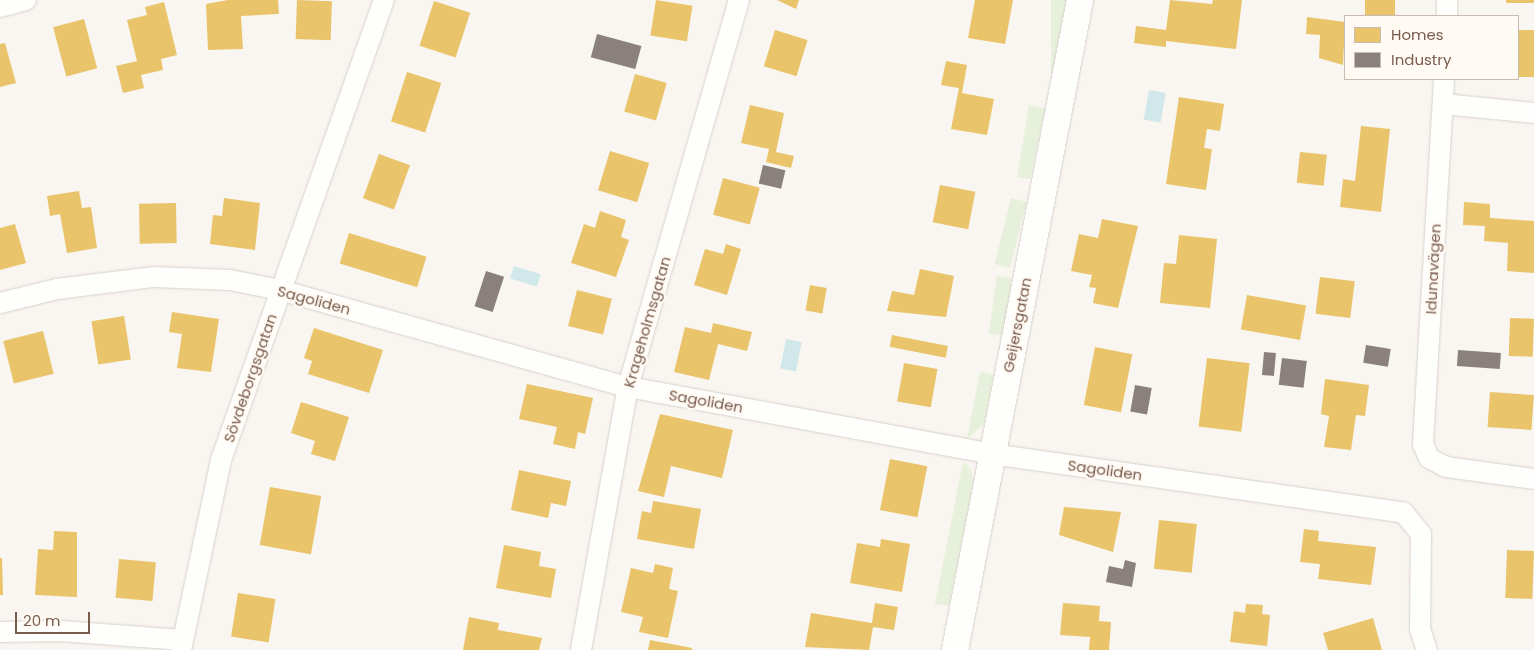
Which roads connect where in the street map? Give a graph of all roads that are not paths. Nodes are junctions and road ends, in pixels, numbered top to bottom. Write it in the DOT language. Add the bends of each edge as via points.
graph roads {
  1 [pos="26,0"];
  2 [pos="384,0"];
  3 [pos="739,0"];
  4 [pos="1080,0"];
  5 [pos="1447,0"];
  6 [pos="0,7"];
  7 [pos="1447,15"];
  8 [pos="1444,80"];
  9 [pos="1442,104"];
  10 [pos="1534,113"];
  11 [pos="280,290"];
  12 [pos="0,304"];
  13 [pos="628,387"];
  14 [pos="992,454"];
  15 [pos="1534,479"];
  16 [pos="0,632"];
  17 [pos="182,645"];
  18 [pos="581,650"];
  19 [pos="955,650"];
  20 [pos="1427,650"];
  1 -- 6 [label="street"];
  2 -- 11 [label="street, Sövdeborgsgatan"];
  3 -- 13 [label="street, Krageholmsgatan"];
  4 -- 14 [label="street, Geijersgatan"];
  5 -- 7 [label="street"];
  8 -- 9 [label="street, Idunavägen"];
  9 -- 10 [label="street"];
  9 -- 15 [label="street, Idunavägen" via="1423,444 1429,458 1446,467"];
  11 -- 12 [label="street, Sagoliden" via="230,280 154,277 57,289"];
  11 -- 13 [label="street, Sagoliden"];
  11 -- 17 [label="street, Sövdeborgsgatan" via="221,460"];
  13 -- 14 [label="street, Sagoliden"];
  13 -- 18 [label="street, Krageholmsgatan"];
  14 -- 19 [label="street, Geijersgatan"];
  14 -- 20 [label="street, Sagoliden" via="1404,513 1421,534 1420,629"];
  16 -- 17 [label="street" via="61,631"];
}
